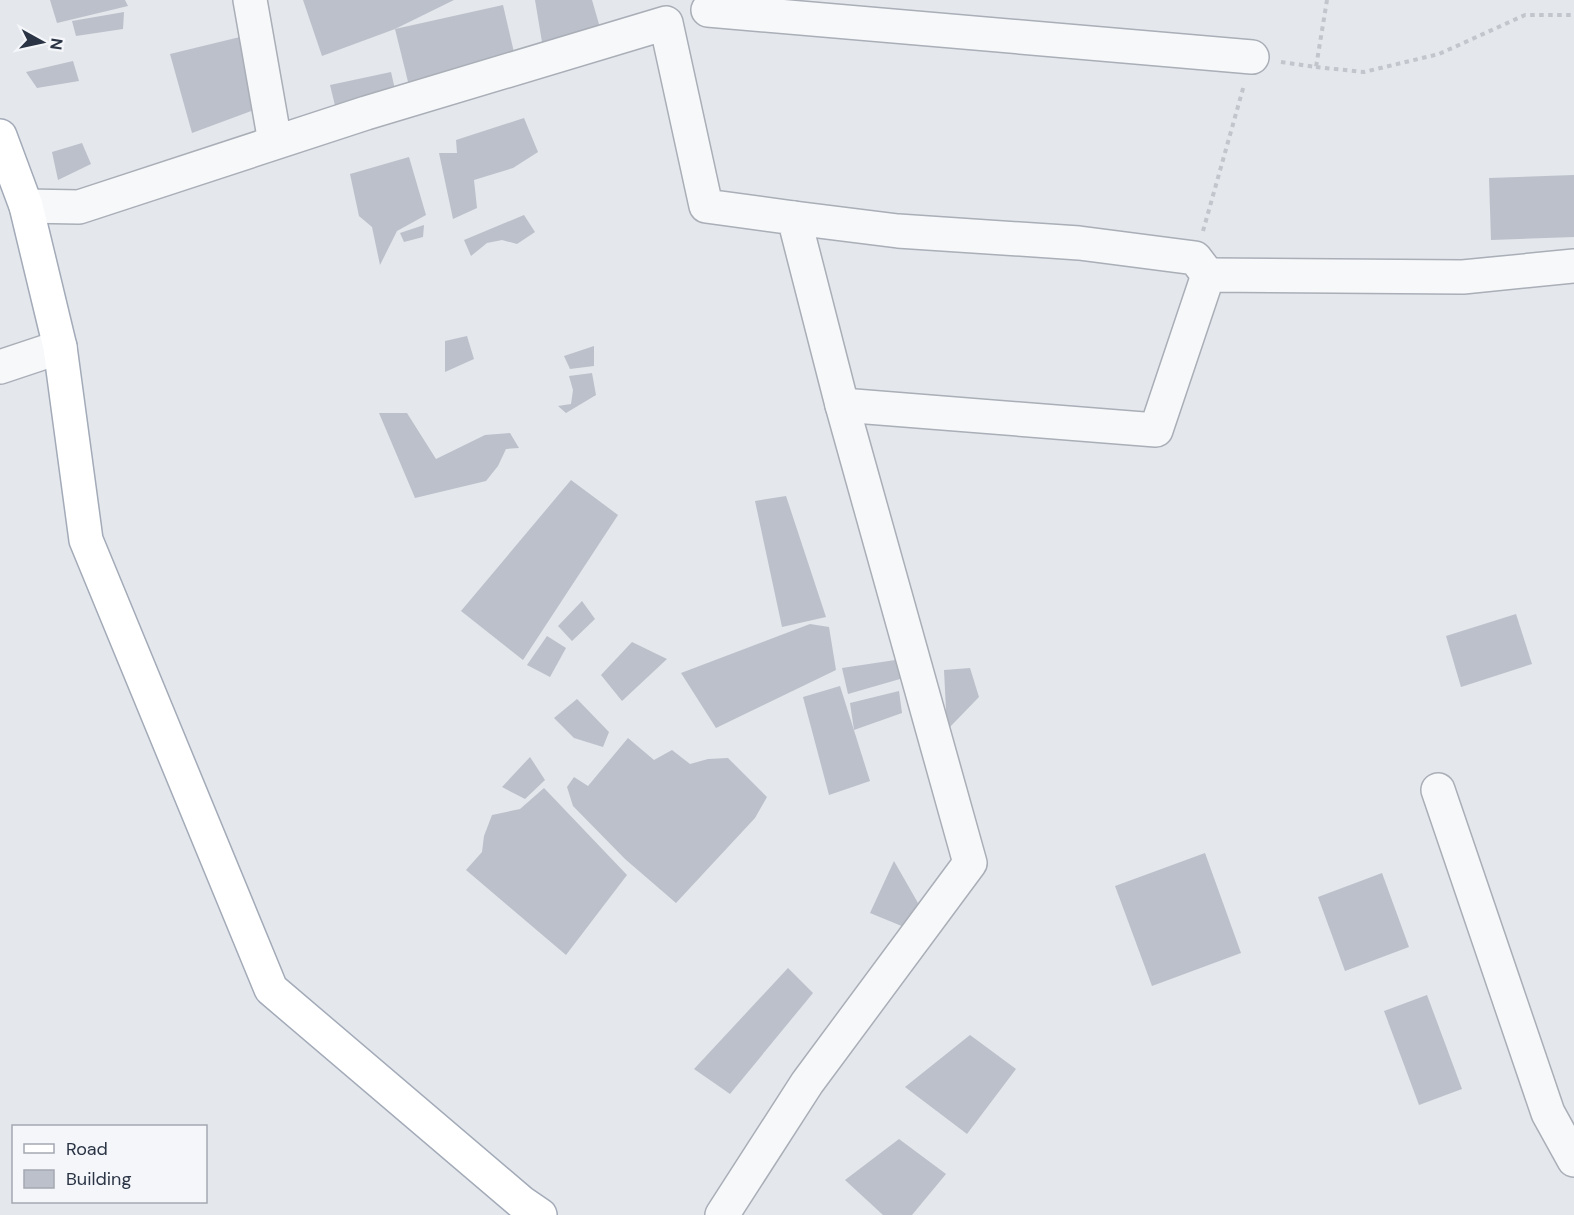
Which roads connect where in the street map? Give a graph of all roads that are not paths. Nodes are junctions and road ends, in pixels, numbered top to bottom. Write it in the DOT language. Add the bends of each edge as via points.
graph roads {
  1 [pos="250,0"];
  2 [pos="709,5"];
  3 [pos="666,23"];
  4 [pos="1252,57"];
  5 [pos="0,136"];
  6 [pos="275,142"];
  7 [pos="26,206"];
  8 [pos="794,218"];
  9 [pos="1202,266"];
  10 [pos="1574,266"];
  11 [pos="60,347"];
  12 [pos="0,367"];
  13 [pos="842,405"];
  14 [pos="1438,790"];
  15 [pos="1574,1160"];
  16 [pos="540,1215"];
  17 [pos="722,1215"];
  1 -- 6 [label="street"];
  2 -- 3 [label="street"];
  2 -- 4 [label="street"];
  3 -- 6 [label="street"];
  3 -- 8 [label="street" via="706,206"];
  5 -- 7 [label="main road"];
  6 -- 7 [label="street" via="79,207"];
  7 -- 11 [label="main road"];
  8 -- 9 [label="street" via="898,231 1079,243"];
  8 -- 13 [label="street"];
  9 -- 10 [label="street" via="1463,277"];
  9 -- 13 [label="street" via="1156,430"];
  11 -- 12 [label="street"];
  11 -- 16 [label="main road" via="86,540 271,989"];
  13 -- 17 [label="street" via="970,863 807,1083"];
  14 -- 15 [label="street" via="1548,1113"];
}
